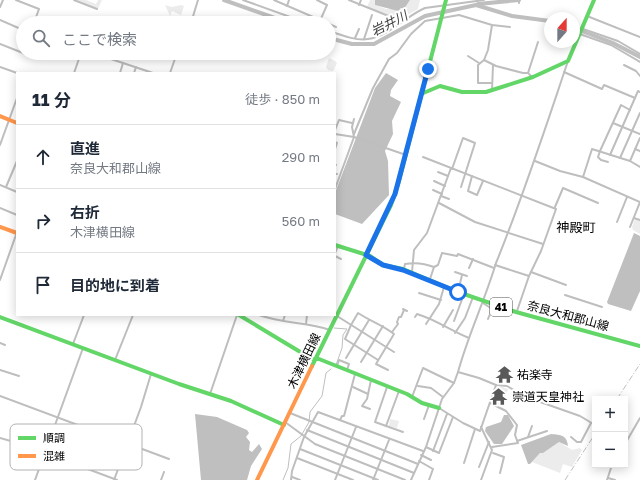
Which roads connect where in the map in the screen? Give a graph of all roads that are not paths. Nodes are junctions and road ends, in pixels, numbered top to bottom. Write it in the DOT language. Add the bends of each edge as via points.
graph roads {
  1 [pos="3,0"];
  2 [pos="16,0"];
  3 [pos="74,0"];
  4 [pos="198,0"];
  5 [pos="243,0"];
  6 [pos="274,0"];
  7 [pos="289,0"];
  8 [pos="317,0"];
  9 [pos="349,0"];
  10 [pos="361,0"];
  11 [pos="484,0"];
  12 [pos="594,0"];
  13 [pos="20,1"];
  14 [pos="445,4"];
  15 [pos="359,5"];
  16 [pos="286,6"];
  17 [pos="0,7"];
  18 [pos="97,9"];
  19 [pos="372,15"];
  20 [pos="36,16"];
  21 [pos="193,16"];
  22 [pos="288,16"];
  23 [pos="307,16"];
  24 [pos="322,16"];
  25 [pos="588,16"];
  26 [pos="442,17"];
  27 [pos="0,20"];
  28 [pos="401,21"];
  29 [pos="492,25"];
  30 [pos="16,27"];
  31 [pos="510,27"];
  32 [pos="359,29"];
  33 [pos="581,32"];
  34 [pos="336,33"];
  35 [pos="640,37"];
  36 [pos="355,38"];
  37 [pos="364,39"];
  38 [pos="538,42"];
  39 [pos="0,44"];
  40 [pos="16,50"];
  41 [pos="640,54"];
  42 [pos="468,56"];
  43 [pos="79,60"];
  44 [pos="114,60"];
  45 [pos="175,60"];
  46 [pos="484,60"];
  47 [pos="568,61"];
  48 [pos="640,62"];
  49 [pos="123,63"];
  50 [pos="479,63"];
  51 [pos="493,65"];
  52 [pos="624,65"];
  53 [pos="0,67"];
  54 [pos="136,67"];
  55 [pos="74,72"];
  56 [pos="120,72"];
  57 [pos="134,72"];
  58 [pos="150,72"];
  59 [pos="170,72"];
  60 [pos="564,72"];
  61 [pos="16,73"];
  62 [pos="528,73"];
  63 [pos="640,76"];
  64 [pos="532,77"];
  65 [pos="492,83"];
  66 [pos="492,90"];
  67 [pos="640,92"];
  68 [pos="421,94"];
  69 [pos="635,98"];
  70 [pos="16,101"];
  71 [pos="630,110"];
  72 [pos="640,113"];
  73 [pos="0,116"];
  74 [pos="354,119"];
  75 [pos="10,120"];
  76 [pos="613,122"];
  77 [pos="16,123"];
  78 [pos="352,124"];
  79 [pos="623,127"];
  80 [pos="336,128"];
  81 [pos="632,131"];
  82 [pos="336,134"];
  83 [pos="640,134"];
  84 [pos="354,136"];
  85 [pos="640,138"];
  86 [pos="1,141"];
  87 [pos="0,145"];
  88 [pos="635,149"];
  89 [pos="600,151"];
  90 [pos="640,151"];
  91 [pos="406,155"];
  92 [pos="610,155"];
  93 [pos="423,157"];
  94 [pos="620,158"];
  95 [pos="535,161"];
  96 [pos="630,161"];
  97 [pos="608,162"];
  98 [pos="16,163"];
  99 [pos="640,167"];
  100 [pos="451,168"];
  101 [pos="438,172"];
  102 [pos="464,173"];
  103 [pos="448,176"];
  104 [pos="472,176"];
  105 [pos="583,177"];
  106 [pos="434,181"];
  107 [pos="483,181"];
  108 [pos="0,185"];
  109 [pos="336,186"];
  110 [pos="445,186"];
  111 [pos="461,187"];
  112 [pos="6,188"];
  113 [pos="433,190"];
  114 [pos="16,192"];
  115 [pos="442,195"];
  116 [pos="522,196"];
  117 [pos="627,197"];
  118 [pos="449,199"];
  119 [pos="640,202"];
  120 [pos="439,203"];
  121 [pos="598,203"];
  122 [pos="0,208"];
  123 [pos="555,208"];
  124 [pos="16,215"];
  125 [pos="634,218"];
  126 [pos="640,220"];
  127 [pos="618,222"];
  128 [pos="0,227"];
  129 [pos="630,227"];
  130 [pos="16,233"];
  131 [pos="508,233"];
  132 [pos="16,236"];
  133 [pos="543,244"];
  134 [pos="336,246"];
  135 [pos="366,255"];
  136 [pos="336,256"];
  137 [pos="341,259"];
  138 [pos="473,259"];
  139 [pos="413,263"];
  140 [pos="495,265"];
  141 [pos="434,267"];
  142 [pos="469,268"];
  143 [pos="494,268"];
  144 [pos="403,270"];
  145 [pos="455,272"];
  146 [pos="531,272"];
  147 [pos="412,273"];
  148 [pos="462,275"];
  149 [pos="467,276"];
  150 [pos="529,276"];
  151 [pos="0,280"];
  152 [pos="429,280"];
  153 [pos="566,285"];
  154 [pos="444,286"];
  155 [pos="458,292"];
  156 [pos="419,293"];
  157 [pos="464,294"];
  158 [pos="565,295"];
  159 [pos="473,297"];
  160 [pos="441,300"];
  161 [pos="483,302"];
  162 [pos="602,307"];
  163 [pos="405,310"];
  164 [pos="453,310"];
  165 [pos="516,312"];
  166 [pos="84,316"];
  167 [pos="133,316"];
  168 [pos="238,316"];
  169 [pos="240,316"];
  170 [pos="263,316"];
  171 [pos="285,316"];
  172 [pos="307,316"];
  173 [pos="337,316"];
  174 [pos="0,317"];
  175 [pos="416,317"];
  176 [pos="430,319"];
  177 [pos="488,319"];
  178 [pos="369,320"];
  179 [pos="454,321"];
  180 [pos="282,322"];
  181 [pos="306,324"];
  182 [pos="426,324"];
  183 [pos="351,325"];
  184 [pos="384,326"];
  185 [pos="443,327"];
  186 [pos="330,330"];
  187 [pos="362,332"];
  188 [pos="392,332"];
  189 [pos="455,333"];
  190 [pos="469,338"];
  191 [pos="375,340"];
  192 [pos="0,343"];
  193 [pos="73,344"];
  194 [pos="5,345"];
  195 [pos="355,345"];
  196 [pos="640,346"];
  197 [pos="386,347"];
  198 [pos="83,348"];
  199 [pos="367,352"];
  200 [pos="394,352"];
  201 [pos="346,358"];
  202 [pos="316,359"];
  203 [pos="115,360"];
  204 [pos="378,360"];
  205 [pos="361,362"];
  206 [pos="336,367"];
  207 [pos="0,370"];
  208 [pos="388,370"];
  209 [pos="347,371"];
  210 [pos="458,372"];
  211 [pos="151,374"];
  212 [pos="355,374"];
  213 [pos="19,376"];
  214 [pos="371,380"];
  215 [pos="454,383"];
  216 [pos="496,385"];
  217 [pos="418,386"];
  218 [pos="352,387"];
  219 [pos="388,387"];
  220 [pos="399,391"];
  221 [pos="210,394"];
  222 [pos="368,394"];
  223 [pos="0,396"];
  224 [pos="412,397"];
  225 [pos="443,397"];
  226 [pos="490,403"];
  227 [pos="429,406"];
  228 [pos="439,408"];
  229 [pos="370,409"];
  230 [pos="290,413"];
  231 [pos="447,414"];
  232 [pos="452,417"];
  233 [pos="58,418"];
  234 [pos="640,418"];
  235 [pos="424,419"];
  236 [pos="340,420"];
  237 [pos="311,421"];
  238 [pos="591,423"];
  239 [pos="56,424"];
  240 [pos="74,424"];
  241 [pos="135,424"];
  242 [pos="285,424"];
  243 [pos="386,426"];
  244 [pos="532,426"];
  245 [pos="356,427"];
  246 [pos="481,427"];
  247 [pos="308,430"];
  248 [pos="475,430"];
  249 [pos="547,430"];
  250 [pos="582,430"];
  251 [pos="403,432"];
  252 [pos="586,433"];
  253 [pos="302,436"];
  254 [pos="528,437"];
  255 [pos="571,437"];
  256 [pos="0,438"];
  257 [pos="352,438"];
  258 [pos="628,438"];
  259 [pos="389,440"];
  260 [pos="10,441"];
  261 [pos="517,441"];
  262 [pos="489,442"];
  263 [pos="348,446"];
  264 [pos="426,447"];
  265 [pos="492,447"];
  266 [pos="142,449"];
  267 [pos="300,449"];
  268 [pos="385,451"];
  269 [pos="423,451"];
  270 [pos="433,451"];
  271 [pos="492,453"];
  272 [pos="421,455"];
  273 [pos="344,456"];
  274 [pos="297,458"];
  275 [pos="169,459"];
  276 [pos="381,460"];
  277 [pos="431,460"];
  278 [pos="419,461"];
  279 [pos="464,463"];
  280 [pos="418,464"];
  281 [pos="341,465"];
  282 [pos="479,467"];
  283 [pos="611,468"];
  284 [pos="378,469"];
  285 [pos="39,470"];
  286 [pos="89,470"];
  287 [pos="119,470"];
  288 [pos="164,472"];
  289 [pos="414,473"];
  290 [pos="500,473"];
  291 [pos="337,474"];
  292 [pos="292,478"];
  293 [pos="373,479"];
  294 [pos="607,479"];
  295 [pos="35,480"];
  296 [pos="115,480"];
  297 [pos="161,480"];
  298 [pos="257,480"];
  299 [pos="300,480"];
  300 [pos="335,480"];
  301 [pos="353,480"];
  302 [pos="378,480"];
  303 [pos="405,480"];
  304 [pos="411,480"];
  305 [pos="429,480"];
  306 [pos="481,480"];
  307 [pos="614,480"];
  1 -- 17 [label="street"];
  2 -- 13 [label="street"];
  3 -- 18 [label="street"];
  4 -- 21 [label="street"];
  5 -- 22 [label="street"];
  6 -- 16 [label="street"];
  7 -- 16 [label="street"];
  8 -- 24 [label="street" via="327,5"];
  9 -- 15 [label="street"];
  10 -- 15 [label="street"];
  11 -- 14 [label="street"];
  12 -- 25 [label="main road"];
  13 -- 20 [label="street" via="39,9"];
  14 -- 26 [label="main road, 木津横田線"];
  14 -- 28 [label="street" via="425,8"];
  15 -- 28 [label="street"];
  16 -- 23 [label="street"];
  19 -- 37 [label="street"];
  25 -- 33 [label="main road"];
  25 -- 35 [label="street"];
  26 -- 29 [label="street" via="459,16"];
  26 -- 68 [label="main road, 木津横田線"];
  26 -- 84 [label="street" via="425,21 389,59 373,88"];
  27 -- 30 [label="street"];
  28 -- 37 [label="street" via="382,34"];
  29 -- 31 [label="street"];
  29 -- 46 [label="street"];
  32 -- 36 [label="street"];
  33 -- 41 [label="street" via="618,41"];
  33 -- 47 [label="main road"];
  33 -- 48 [label="street" via="611,45"];
  34 -- 36 [label="street"];
  36 -- 37 [label="street"];
  38 -- 62 [label="street"];
  39 -- 40 [label="street"];
  42 -- 50 [label="street"];
  43 -- 55 [label="street"];
  44 -- 49 [label="street"];
  45 -- 59 [label="street"];
  46 -- 50 [label="street"];
  46 -- 51 [label="street"];
  47 -- 60 [label="street"];
  47 -- 64 [label="main road"];
  49 -- 54 [label="street"];
  49 -- 56 [label="street"];
  50 -- 65 [label="street" via="478,83"];
  51 -- 62 [label="street"];
  51 -- 65 [label="street"];
  52 -- 63 [label="street"];
  53 -- 61 [label="street"];
  54 -- 57 [label="street"];
  54 -- 58 [label="street"];
  60 -- 69 [label="street" via="602,89 604,85"];
  60 -- 95 [label="street"];
  62 -- 64 [label="street"];
  64 -- 66 [label="main road"];
  65 -- 66 [label="street"];
  66 -- 68 [label="main road" via="462,92 440,86"];
  67 -- 69 [label="street" via="638,91"];
  68 -- 91 [label="main road, 木津横田線"];
  69 -- 71 [label="street"];
  70 -- 75 [label="street"];
  71 -- 76 [label="street" via="620,105"];
  71 -- 79 [label="street"];
  72 -- 81 [label="street"];
  73 -- 75 [label="main road"];
  74 -- 78 [label="street"];
  75 -- 77 [label="main road"];
  75 -- 86 [label="street"];
  76 -- 79 [label="street"];
  76 -- 89 [label="street"];
  78 -- 80 [label="street" via="339,120"];
  78 -- 84 [label="street"];
  79 -- 81 [label="street"];
  79 -- 92 [label="street"];
  81 -- 83 [label="street"];
  81 -- 94 [label="street"];
  82 -- 84 [label="street"];
  84 -- 91 [label="street"];
  84 -- 109 [label="street"];
  85 -- 88 [label="street"];
  86 -- 87 [label="street"];
  88 -- 90 [label="street"];
  88 -- 96 [label="street"];
  89 -- 92 [label="street"];
  89 -- 97 [label="street" via="598,157"];
  89 -- 105 [label="street" via="592,149"];
  91 -- 135 [label="main road, 木津横田線" via="391,204"];
  92 -- 94 [label="street"];
  93 -- 100 [label="street"];
  94 -- 96 [label="street"];
  95 -- 105 [label="street" via="560,172"];
  95 -- 116 [label="street"];
  96 -- 99 [label="street"];
  98 -- 112 [label="street"];
  100 -- 102 [label="street"];
  100 -- 102 [label="street" via="463,138 475,143"];
  100 -- 103 [label="street"];
  101 -- 103 [label="street"];
  102 -- 104 [label="street"];
  102 -- 111 [label="street"];
  103 -- 110 [label="street"];
  104 -- 107 [label="street"];
  104 -- 107 [label="street" via="468,191 477,195"];
  105 -- 117 [label="street"];
  106 -- 110 [label="street"];
  107 -- 116 [label="street"];
  108 -- 112 [label="street"];
  110 -- 115 [label="street"];
  112 -- 114 [label="street"];
  113 -- 115 [label="street"];
  115 -- 118 [label="street"];
  115 -- 120 [label="street"];
  116 -- 123 [label="street"];
  116 -- 131 [label="street"];
  117 -- 119 [label="street"];
  117 -- 127 [label="street"];
  119 -- 125 [label="street"];
  120 -- 131 [label="street" via="453,208 475,222"];
  120 -- 139 [label="street" via="427,233 414,250"];
  121 -- 123 [label="street" via="563,188"];
  122 -- 124 [label="street"];
  123 -- 133 [label="street"];
  125 -- 126 [label="street"];
  125 -- 129 [label="street"];
  128 -- 130 [label="main road"];
  131 -- 133 [label="street"];
  131 -- 140 [label="street"];
  132 -- 151 [label="street"];
  133 -- 146 [label="street"];
  134 -- 135 [label="main road, 奈良大和郡山線 / 41"];
  135 -- 144 [label="main road, 奈良大和郡山線 / 41" via="383,265"];
  135 -- 173 [label="main road, 木津横田線"];
  136 -- 137 [label="street"];
  138 -- 141 [label="street" via="458,254 442,253 438,265"];
  138 -- 142 [label="street"];
  138 -- 143 [label="street"];
  139 -- 141 [label="street"];
  139 -- 144 [label="street" via="405,264"];
  139 -- 147 [label="street"];
  140 -- 143 [label="street"];
  140 -- 150 [label="street"];
  141 -- 152 [label="street"];
  143 -- 161 [label="street"];
  144 -- 147 [label="main road, 奈良大和郡山線 / 41"];
  145 -- 148 [label="street"];
  146 -- 150 [label="street"];
  146 -- 153 [label="street"];
  147 -- 152 [label="main road, 奈良大和郡山線 / 41"];
  148 -- 149 [label="street"];
  148 -- 155 [label="street"];
  150 -- 165 [label="street"];
  152 -- 154 [label="main road, 奈良大和郡山線 / 41"];
  154 -- 155 [label="main road, 奈良大和郡山線 / 41"];
  154 -- 160 [label="street"];
  155 -- 157 [label="main road, 奈良大和郡山線 / 41"];
  156 -- 160 [label="street"];
  157 -- 159 [label="main road, 奈良大和郡山線 / 41"];
  157 -- 179 [label="street"];
  158 -- 162 [label="street"];
  159 -- 161 [label="main road, 奈良大和郡山線 / 41"];
  159 -- 189 [label="street" via="465,318"];
  160 -- 176 [label="street"];
  161 -- 165 [label="main road, 奈良大和郡山線 / 41"];
  161 -- 177 [label="street" via="492,309"];
  161 -- 190 [label="street"];
  163 -- 188 [label="street"];
  164 -- 185 [label="street"];
  165 -- 196 [label="main road, 奈良大和郡山線 / 41"];
  166 -- 193 [label="street"];
  167 -- 203 [label="street"];
  168 -- 221 [label="street"];
  169 -- 202 [label="main road"];
  170 -- 180 [label="street"];
  171 -- 180 [label="street"];
  172 -- 181 [label="street"];
  173 -- 183 [label="street"];
  173 -- 186 [label="main road, 木津横田線"];
  174 -- 193 [label="main road"];
  175 -- 176 [label="street" via="417,314"];
  176 -- 182 [label="street"];
  176 -- 185 [label="street"];
  178 -- 183 [label="street" via="358,313"];
  178 -- 184 [label="street"];
  178 -- 187 [label="street"];
  180 -- 181 [label="street"];
  181 -- 186 [label="street"];
  183 -- 187 [label="street"];
  183 -- 195 [label="street" via="345,339"];
  184 -- 188 [label="street"];
  184 -- 191 [label="street"];
  185 -- 189 [label="street"];
  186 -- 202 [label="main road, 木津横田線"];
  187 -- 191 [label="street"];
  187 -- 195 [label="street"];
  188 -- 197 [label="street" via="394,334"];
  189 -- 190 [label="street"];
  190 -- 210 [label="street"];
  191 -- 197 [label="street"];
  191 -- 199 [label="street"];
  192 -- 194 [label="street"];
  193 -- 198 [label="main road"];
  195 -- 199 [label="street"];
  195 -- 201 [label="street"];
  197 -- 200 [label="street"];
  197 -- 204 [label="street"];
  198 -- 203 [label="main road"];
  198 -- 233 [label="street"];
  199 -- 204 [label="street"];
  199 -- 205 [label="street"];
  202 -- 206 [label="main road"];
  202 -- 230 [label="main road, 木津横田線"];
  203 -- 211 [label="main road"];
  204 -- 208 [label="street" via="376,364"];
  206 -- 209 [label="main road"];
  206 -- 209 [label="street" via="339,360 349,364"];
  207 -- 213 [label="street"];
  209 -- 212 [label="main road"];
  210 -- 215 [label="street"];
  210 -- 216 [label="street"];
  211 -- 221 [label="main road"];
  211 -- 241 [label="street"];
  212 -- 214 [label="main road"];
  212 -- 218 [label="street"];
  214 -- 219 [label="main road"];
  214 -- 222 [label="street"];
  215 -- 217 [label="street" via="423,368"];
  215 -- 225 [label="street"];
  216 -- 226 [label="street"];
  216 -- 238 [label="street" via="507,386 533,400 580,416"];
  217 -- 224 [label="street"];
  217 -- 225 [label="street" via="431,388"];
  218 -- 222 [label="street"];
  218 -- 236 [label="street" via="344,416"];
  219 -- 220 [label="main road"];
  219 -- 243 [label="street" via="375,422"];
  220 -- 224 [label="main road"];
  220 -- 243 [label="street"];
  221 -- 242 [label="main road"];
  222 -- 229 [label="street" via="362,406"];
  223 -- 233 [label="street"];
  224 -- 227 [label="main road"];
  225 -- 228 [label="street"];
  226 -- 246 [label="street"];
  226 -- 261 [label="street" via="510,414 517,425"];
  227 -- 228 [label="main road"];
  227 -- 235 [label="street"];
  228 -- 231 [label="street"];
  228 -- 264 [label="street"];
  230 -- 237 [label="street"];
  230 -- 242 [label="main road, 木津横田線"];
  231 -- 232 [label="street"];
  231 -- 270 [label="street"];
  232 -- 248 [label="street"];
  232 -- 270 [label="street" via="439,452"];
  233 -- 239 [label="street"];
  233 -- 240 [label="street"];
  234 -- 258 [label="street"];
  236 -- 237 [label="street" via="318,412"];
  236 -- 245 [label="street"];
  237 -- 247 [label="street"];
  237 -- 257 [label="street"];
  238 -- 252 [label="street"];
  242 -- 253 [label="street"];
  242 -- 298 [label="main road, 木津横田線"];
  243 -- 251 [label="street"];
  244 -- 254 [label="street"];
  245 -- 257 [label="street"];
  245 -- 259 [label="street"];
  246 -- 248 [label="street" via="480,431"];
  246 -- 262 [label="street"];
  247 -- 253 [label="street"];
  247 -- 263 [label="street"];
  248 -- 279 [label="street"];
  249 -- 254 [label="street"];
  250 -- 252 [label="street"];
  252 -- 255 [label="street" via="581,442"];
  253 -- 267 [label="street"];
  253 -- 273 [label="street" via="314,444"];
  254 -- 261 [label="street"];
  256 -- 260 [label="street"];
  257 -- 263 [label="street"];
  257 -- 268 [label="street"];
  259 -- 268 [label="street"];
  259 -- 269 [label="street"];
  261 -- 265 [label="street" via="518,443"];
  262 -- 265 [label="street"];
  262 -- 282 [label="street"];
  263 -- 273 [label="street"];
  263 -- 276 [label="street"];
  264 -- 269 [label="street"];
  264 -- 270 [label="street"];
  265 -- 271 [label="street"];
  266 -- 275 [label="street"];
  267 -- 274 [label="street"];
  267 -- 281 [label="street"];
  268 -- 276 [label="street"];
  268 -- 280 [label="street"];
  269 -- 272 [label="street"];
  271 -- 290 [label="street" via="504,457"];
  271 -- 306 [label="street"];
  272 -- 277 [label="street"];
  272 -- 278 [label="street"];
  273 -- 281 [label="street"];
  273 -- 284 [label="street"];
  274 -- 291 [label="street"];
  274 -- 292 [label="street"];
  276 -- 284 [label="street"];
  276 -- 289 [label="street"];
  278 -- 280 [label="street"];
  278 -- 305 [label="street" via="433,469"];
  280 -- 289 [label="street"];
  281 -- 291 [label="street"];
  281 -- 293 [label="street"];
  283 -- 294 [label="street"];
  284 -- 293 [label="street"];
  284 -- 303 [label="street"];
  285 -- 295 [label="street"];
  286 -- 296 [label="street"];
  287 -- 296 [label="street"];
  288 -- 297 [label="street"];
  289 -- 304 [label="street"];
  291 -- 300 [label="street"];
  291 -- 301 [label="street"];
  292 -- 299 [label="street"];
  293 -- 302 [label="street"];
  294 -- 307 [label="street"];
}
